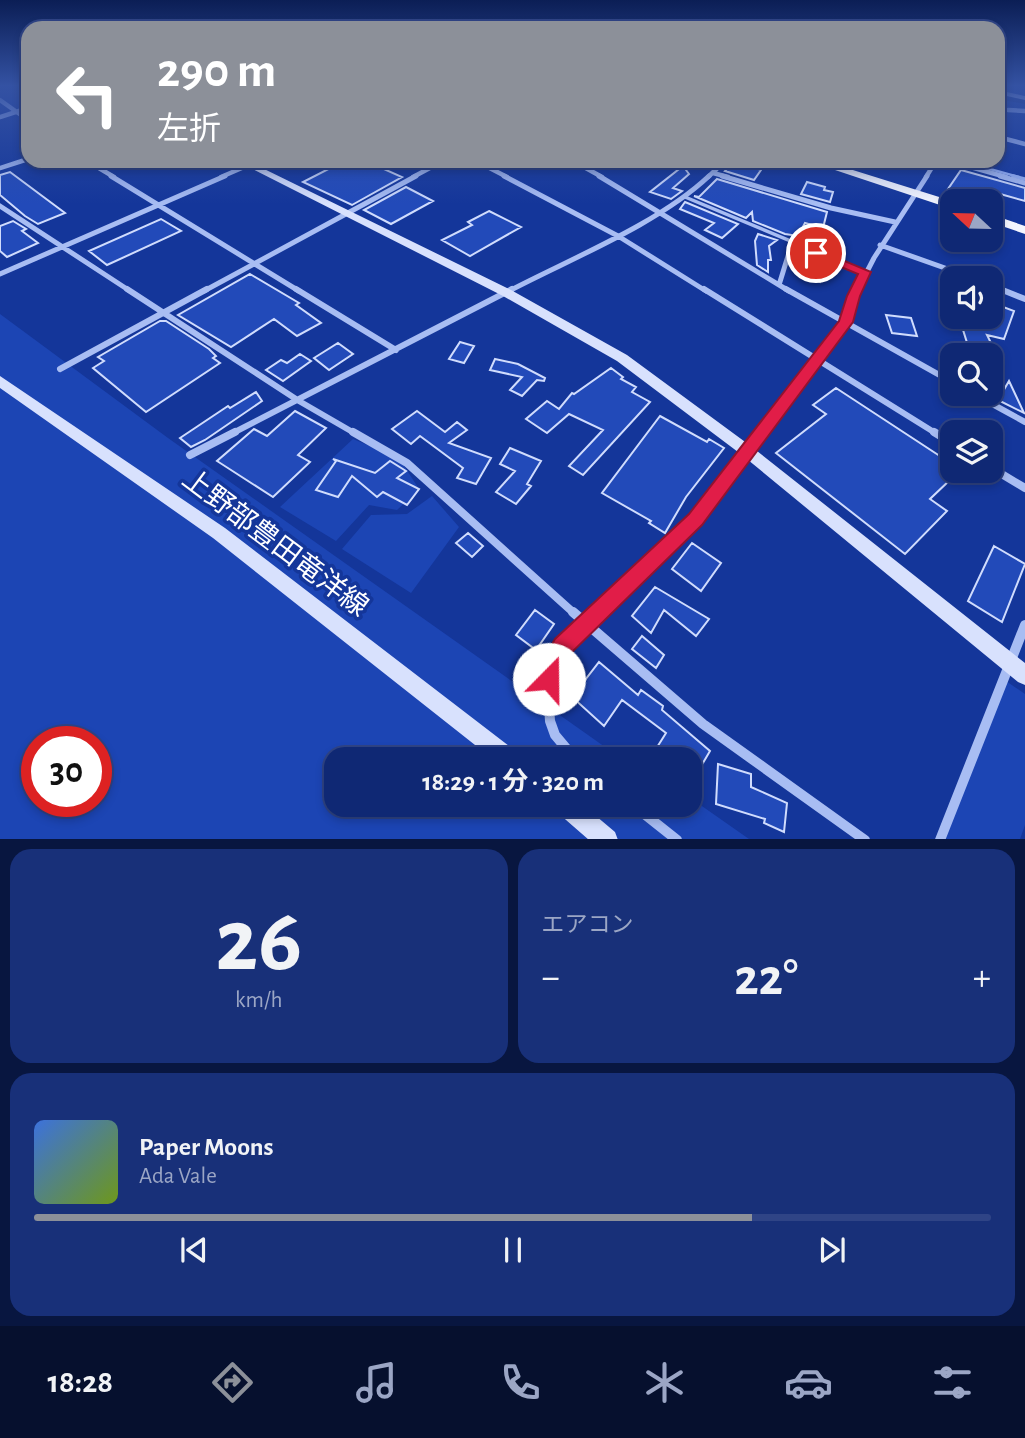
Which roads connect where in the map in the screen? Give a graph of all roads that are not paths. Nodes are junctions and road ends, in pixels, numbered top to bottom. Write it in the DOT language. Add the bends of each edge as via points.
graph roads {
  1 [pos="1005,139"];
  2 [pos="1025,144"];
  3 [pos="21,161"];
  4 [pos="0,168"];
  5 [pos="98,168"];
  6 [pos="237,168"];
  7 [pos="262,168"];
  8 [pos="430,168"];
  9 [pos="489,168"];
  10 [pos="585,168"];
  11 [pos="718,168"];
  12 [pos="835,168"];
  13 [pos="932,168"];
  14 [pos="973,168"];
  15 [pos="713,173"];
  16 [pos="1025,183"];
  17 [pos="916,194"];
  18 [pos="685,197"];
  19 [pos="940,201"];
  20 [pos="158,205"];
  21 [pos="0,206"];
  22 [pos="662,212"];
  23 [pos="348,213"];
  24 [pos="895,222"];
  25 [pos="1003,222"];
  26 [pos="1025,230"];
  27 [pos="618,236"];
  28 [pos="792,243"];
  29 [pos="880,244"];
  30 [pos="62,247"];
  31 [pos="253,264"];
  32 [pos="940,266"];
  33 [pos="865,272"];
  34 [pos="0,274"];
  35 [pos="779,285"];
  36 [pos="1003,290"];
  37 [pos="507,293"];
  38 [pos="1025,299"];
  39 [pos="163,313"];
  40 [pos="846,322"];
  41 [pos="396,350"];
  42 [pos="815,360"];
  43 [pos="60,369"];
  44 [pos="940,375"];
  45 [pos="0,381"];
  46 [pos="299,401"];
  47 [pos="996,406"];
  48 [pos="1025,422"];
  49 [pos="940,436"];
  50 [pos="747,451"];
  51 [pos="190,455"];
  52 [pos="1003,475"];
  53 [pos="1025,488"];
  54 [pos="584,624"];
  55 [pos="1025,625"];
  56 [pos="1009,664"];
  57 [pos="1025,675"];
  58 [pos="494,747"];
  59 [pos="564,747"];
  60 [pos="580,817"];
  61 [pos="649,817"];
  62 [pos="607,839"];
  63 [pos="677,839"];
  64 [pos="864,839"];
  65 [pos="940,839"];
  1 -- 2 [label="street"];
  3 -- 4 [label="street"];
  5 -- 20 [label="street"];
  6 -- 20 [label="street"];
  7 -- 23 [label="street"];
  8 -- 23 [label="street"];
  9 -- 27 [label="street"];
  10 -- 22 [label="street"];
  11 -- 15 [label="street"];
  12 -- 17 [label="main road"];
  13 -- 17 [label="street"];
  14 -- 16 [label="street"];
  15 -- 18 [label="street"];
  15 -- 24 [label="street"];
  17 -- 19 [label="main road"];
  17 -- 24 [label="street"];
  18 -- 22 [label="street"];
  18 -- 28 [label="lane"];
  20 -- 30 [label="street"];
  20 -- 31 [label="street"];
  21 -- 30 [label="street"];
  22 -- 27 [label="street"];
  22 -- 35 [label="street"];
  23 -- 31 [label="street"];
  23 -- 37 [label="street"];
  24 -- 29 [label="street"];
  25 -- 26 [label="main road"];
  27 -- 37 [label="street"];
  27 -- 42 [label="street"];
  28 -- 33 [label="lane"];
  28 -- 35 [label="street"];
  29 -- 32 [label="street"];
  29 -- 33 [label="street"];
  30 -- 34 [label="street"];
  30 -- 39 [label="street"];
  31 -- 39 [label="street"];
  31 -- 41 [label="street"];
  33 -- 40 [label="street"];
  35 -- 40 [label="street"];
  36 -- 38 [label="street"];
  37 -- 41 [label="street"];
  37 -- 50 [label="street" via="622,358"];
  39 -- 43 [label="street"];
  39 -- 46 [label="street"];
  40 -- 42 [label="street"];
  40 -- 44 [label="street"];
  41 -- 46 [label="street"];
  42 -- 49 [label="street"];
  42 -- 50 [label="street"];
  45 -- 58 [label="street, 上野部豊田竜洋線" via="219,533"];
  46 -- 51 [label="street"];
  46 -- 54 [label="street" via="407,463"];
  47 -- 48 [label="street"];
  50 -- 54 [label="street" via="695,520"];
  50 -- 56 [label="street"];
  52 -- 53 [label="street"];
  54 -- 59 [label="street" via="562,646 545,694 551,727"];
  54 -- 64 [label="street" via="703,724"];
  55 -- 56 [label="street"];
  56 -- 57 [label="street"];
  56 -- 65 [label="street"];
  60 -- 62 [label="street"];
  61 -- 63 [label="street"];
}
